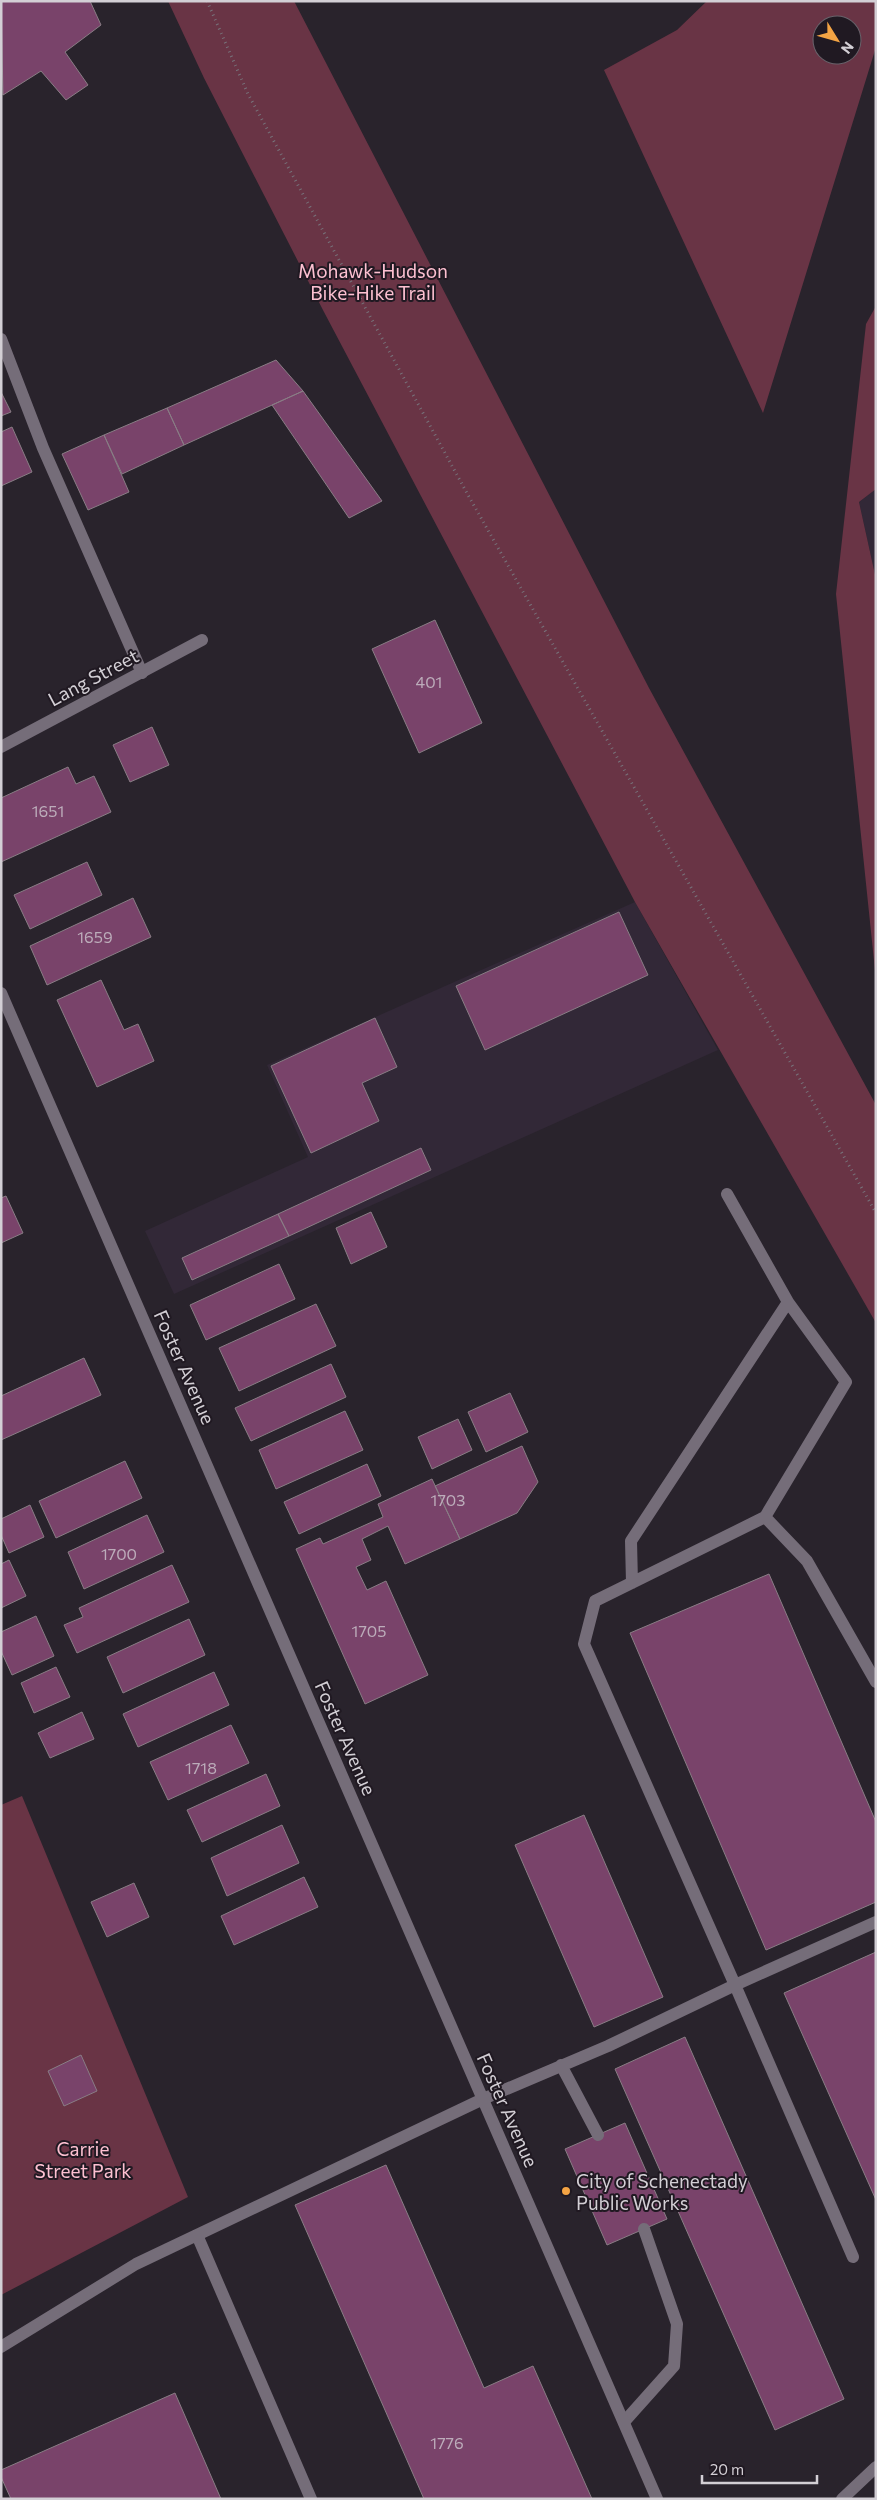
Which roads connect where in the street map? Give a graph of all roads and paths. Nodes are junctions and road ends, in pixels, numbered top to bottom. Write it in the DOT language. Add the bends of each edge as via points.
graph roads {
  1 [pos="207,1"];
  2 [pos="1,339"];
  3 [pos="202,640"];
  4 [pos="142,673"];
  5 [pos="1,747"];
  6 [pos="1,993"];
  7 [pos="727,1194"];
  8 [pos="876,1213"];
  9 [pos="788,1302"];
  10 [pos="765,1517"];
  11 [pos="632,1583"];
  12 [pos="876,1682"];
  13 [pos="876,1922"];
  14 [pos="735,1985"];
  15 [pos="561,2065"];
  16 [pos="483,2098"];
  17 [pos="598,2135"];
  18 [pos="644,2229"];
  19 [pos="197,2235"];
  20 [pos="853,2257"];
  21 [pos="1,2347"];
  22 [pos="624,2422"];
  23 [pos="876,2467"];
  24 [pos="311,2499"];
  25 [pos="657,2499"];
  26 [pos="842,2499"];
  1 -- 8 [label="path" via="248,94 458,477"];
  2 -- 4 [label="street" via="43,448"];
  3 -- 4 [label="street, Lang Street"];
  4 -- 5 [label="street, Lang Street"];
  6 -- 16 [label="street, Foster Avenue"];
  7 -- 9 [label="street"];
  9 -- 10 [label="street" via="846,1382"];
  9 -- 11 [label="street" via="631,1541"];
  10 -- 11 [label="street"];
  10 -- 12 [label="street" via="807,1561"];
  11 -- 14 [label="street" via="595,1601 584,1644"];
  13 -- 14 [label="street"];
  14 -- 15 [label="street"];
  14 -- 20 [label="street"];
  15 -- 16 [label="street"];
  15 -- 17 [label="street"];
  16 -- 19 [label="street"];
  16 -- 22 [label="street, Foster Avenue"];
  18 -- 22 [label="street" via="677,2324 674,2366"];
  19 -- 21 [label="street" via="136,2264"];
  19 -- 24 [label="street"];
  22 -- 25 [label="street, Foster Avenue"];
  23 -- 26 [label="street"];
}
